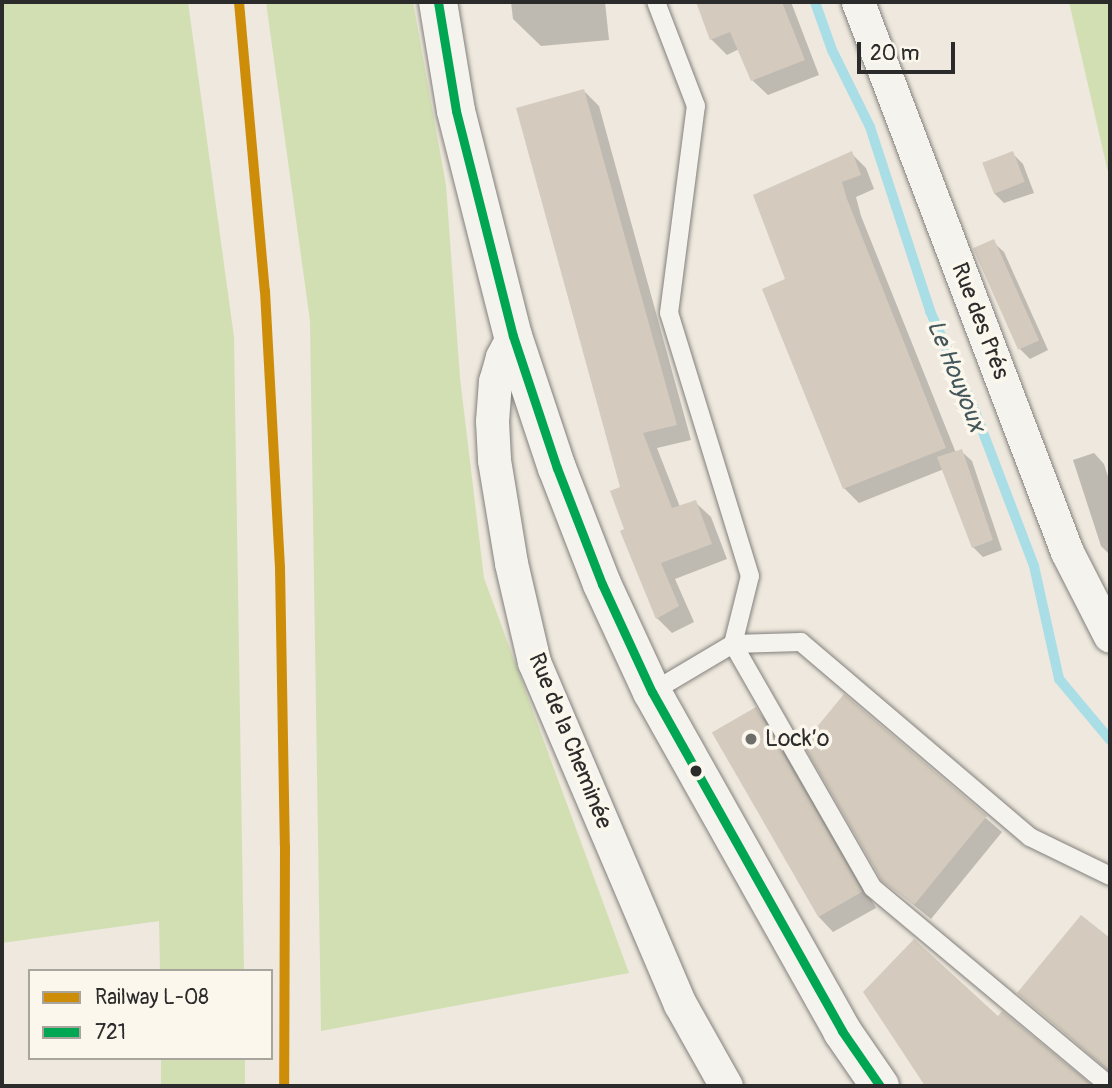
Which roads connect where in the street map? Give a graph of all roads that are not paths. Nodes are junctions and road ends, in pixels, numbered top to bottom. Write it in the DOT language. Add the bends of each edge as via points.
graph roads {
  1 [pos="438,2"];
  2 [pos="656,2"];
  3 [pos="858,2"];
  4 [pos="513,336"];
  5 [pos="1110,636"];
  6 [pos="733,644"];
  7 [pos="652,692"];
  8 [pos="1110,876"];
  9 [pos="726,1086"];
  10 [pos="880,1086"];
  11 [pos="1110,1086"];
  1 -- 4 [label="main road" via="456,111"];
  2 -- 6 [label="lane" via="696,106 669,313 750,576"];
  3 -- 5 [label="street, Rue des Prés" via="1067,552"];
  4 -- 7 [label="main road" via="602,584"];
  4 -- 9 [label="street, Rue de la Cheminée" via="495,381 494,460 534,662 681,1004"];
  6 -- 7 [label="lane"];
  6 -- 8 [label="lane" via="801,642 1030,837"];
  6 -- 11 [label="lane" via="873,888"];
  7 -- 10 [label="main road" via="842,1031"];
}
